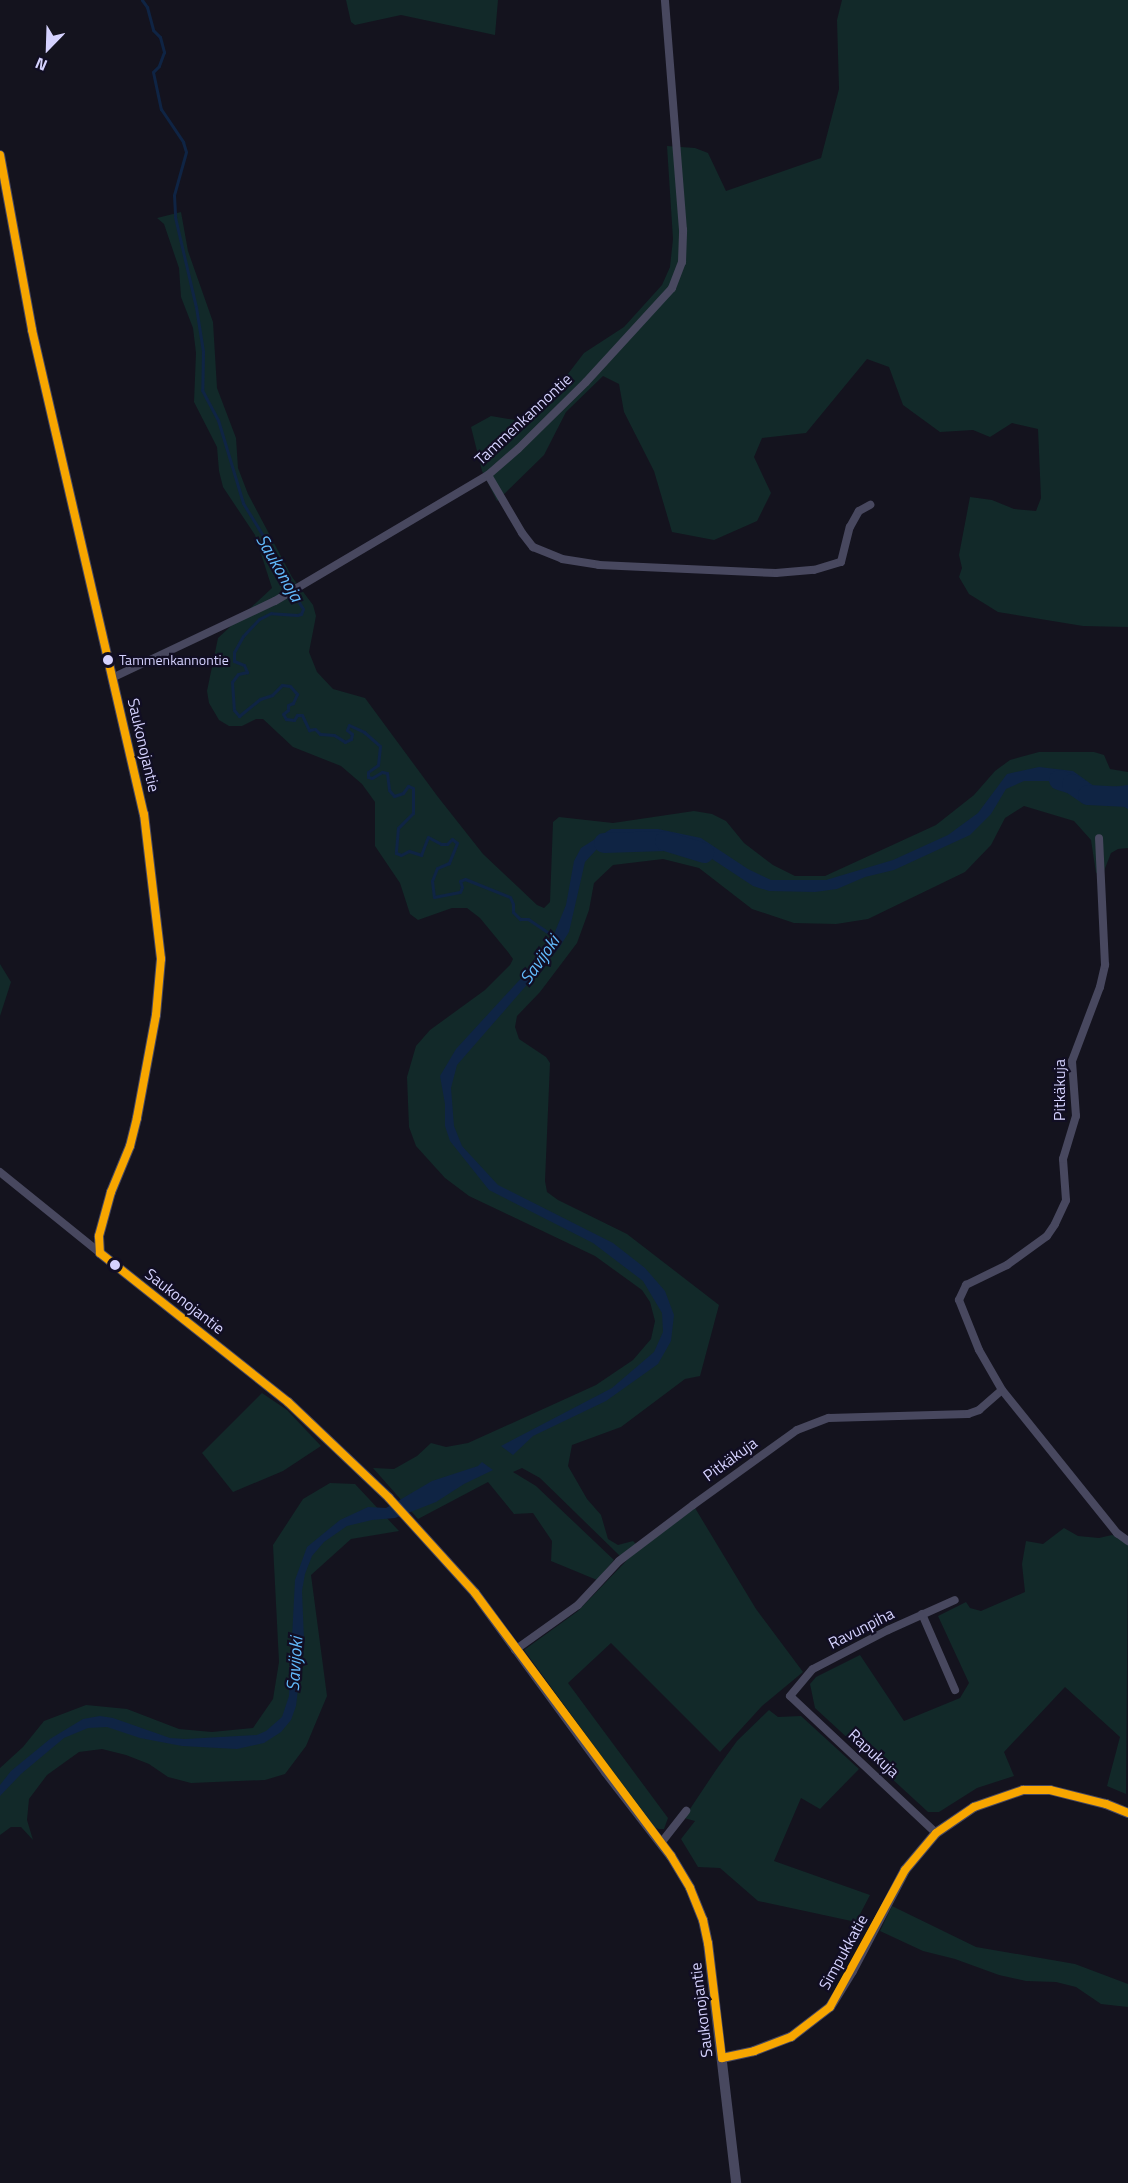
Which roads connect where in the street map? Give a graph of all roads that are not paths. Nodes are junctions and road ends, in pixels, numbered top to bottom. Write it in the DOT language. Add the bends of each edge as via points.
graph roads {
  1 [pos="665,0"];
  2 [pos="0,155"];
  3 [pos="488,475"];
  4 [pos="870,505"];
  5 [pos="114,677"];
  6 [pos="1099,838"];
  7 [pos="0,1172"];
  8 [pos="100,1253"];
  9 [pos="1002,1390"];
  10 [pos="1128,1541"];
  11 [pos="955,1600"];
  12 [pos="922,1614"];
  13 [pos="515,1650"];
  14 [pos="955,1690"];
  15 [pos="790,1695"];
  16 [pos="686,1810"];
  17 [pos="1128,1814"];
  18 [pos="936,1833"];
  19 [pos="661,1843"];
  20 [pos="722,2058"];
  21 [pos="736,2183"];
  1 -- 3 [label="street, Tammenkannontie" via="683,230 679,271 672,288 651,314"];
  2 -- 5 [label="street, Saukonojantie" via="32,330"];
  3 -- 4 [label="street" via="533,547 570,561 599,566 776,573 814,570 841,562 850,527 859,511"];
  3 -- 5 [label="street, Tammenkannontie" via="285,595"];
  5 -- 8 [label="street, Saukonojantie" via="144,814 161,959 156,1015 137,1118 111,1192 99,1236"];
  6 -- 9 [label="street, Pitkäkuja" via="1105,965 1072,1061 1076,1116 1063,1159 1066,1200 1047,1236 1007,1265 966,1285 959,1300 979,1350"];
  7 -- 8 [label="street"];
  8 -- 13 [label="street, Saukonojantie" via="288,1402 389,1498 475,1593"];
  9 -- 10 [label="street, Pitkäkuja" via="1117,1533"];
  9 -- 13 [label="street, Pitkäkuja" via="979,1410 968,1414 829,1419 797,1430 619,1561 578,1605"];
  11 -- 12 [label="street, Ravunpiha"];
  12 -- 14 [label="street"];
  12 -- 15 [label="street, Ravunpiha" via="813,1669"];
  13 -- 19 [label="street, Saukonojantie"];
  15 -- 18 [label="street, Rapukuja"];
  16 -- 19 [label="street"];
  17 -- 18 [label="street, Simpukkatie" via="1077,1795 1023,1790 974,1807"];
  18 -- 20 [label="street, Simpukkatie" via="892,1892 830,2007 791,2037"];
  19 -- 20 [label="street, Saukonojantie" via="690,1888 703,1920"];
  20 -- 21 [label="street, Saukonojantie"];
}
